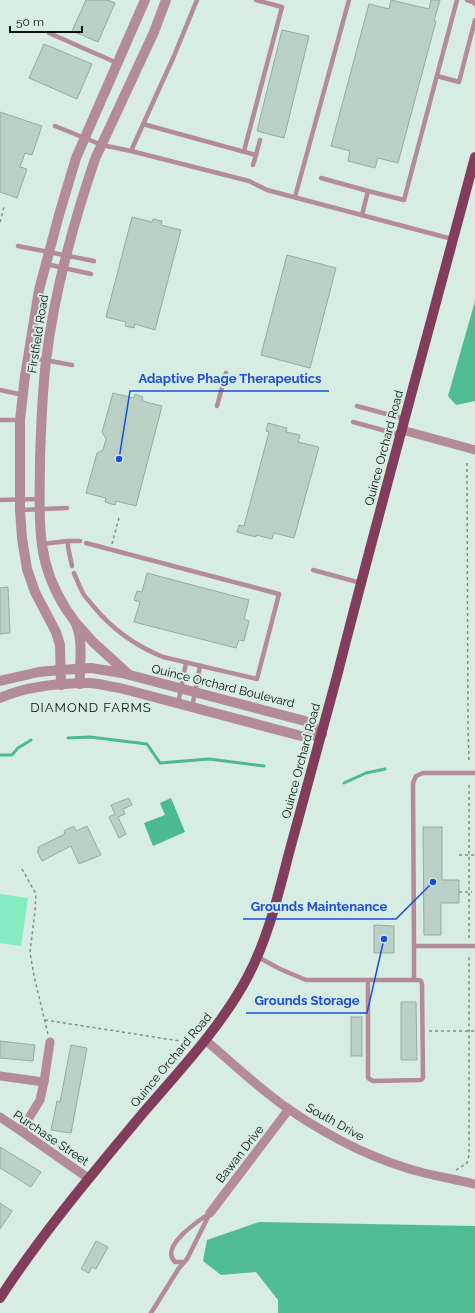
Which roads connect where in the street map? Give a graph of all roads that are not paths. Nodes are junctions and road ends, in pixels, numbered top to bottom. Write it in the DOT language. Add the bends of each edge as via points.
graph roads {
  1 [pos="145,0"];
  2 [pos="166,0"];
  3 [pos="197,0"];
  4 [pos="256,0"];
  5 [pos="349,0"];
  6 [pos="457,0"];
  7 [pos="467,0"];
  8 [pos="475,4"];
  9 [pos="475,20"];
  10 [pos="49,33"];
  11 [pos="117,63"];
  12 [pos="437,76"];
  13 [pos="143,124"];
  14 [pos="55,126"];
  15 [pos="83,138"];
  16 [pos="260,140"];
  17 [pos="102,145"];
  18 [pos="131,151"];
  19 [pos="244,152"];
  20 [pos="256,155"];
  21 [pos="475,157"];
  22 [pos="253,165"];
  23 [pos="321,178"];
  24 [pos="368,191"];
  25 [pos="295,197"];
  26 [pos="362,215"];
  27 [pos="453,239"];
  28 [pos="18,246"];
  29 [pos="49,252"];
  30 [pos="66,255"];
  31 [pos="94,261"];
  32 [pos="46,264"];
  33 [pos="63,268"];
  34 [pos="91,274"];
  35 [pos="28,357"];
  36 [pos="46,360"];
  37 [pos="72,365"];
  38 [pos="226,373"];
  39 [pos="0,390"];
  40 [pos="23,395"];
  41 [pos="217,406"];
  42 [pos="357,406"];
  43 [pos="405,419"];
  44 [pos="0,420"];
  45 [pos="20,420"];
  46 [pos="353,422"];
  47 [pos="401,432"];
  48 [pos="475,450"];
  49 [pos="0,500"];
  50 [pos="40,504"];
  51 [pos="21,505"];
  52 [pos="67,508"];
  53 [pos="68,540"];
  54 [pos="80,541"];
  55 [pos="86,543"];
  56 [pos="42,544"];
  57 [pos="72,566"];
  58 [pos="313,570"];
  59 [pos="74,573"];
  60 [pos="361,582"];
  61 [pos="76,623"];
  62 [pos="186,663"];
  63 [pos="200,666"];
  64 [pos="79,669"];
  65 [pos="61,670"];
  66 [pos="130,675"];
  67 [pos="0,681"];
  68 [pos="80,684"];
  69 [pos="61,685"];
  70 [pos="181,689"];
  71 [pos="194,693"];
  72 [pos="0,698"];
  73 [pos="178,704"];
  74 [pos="192,708"];
  75 [pos="322,734"];
  76 [pos="475,773"];
  77 [pos="414,946"];
  78 [pos="475,946"];
  79 [pos="258,957"];
  80 [pos="368,980"];
  81 [pos="414,980"];
  82 [pos="205,1040"];
  83 [pos="50,1042"];
  84 [pos="0,1076"];
  85 [pos="44,1082"];
  86 [pos="289,1109"];
  87 [pos="0,1117"];
  88 [pos="21,1130"];
  89 [pos="88,1178"];
  90 [pos="475,1184"];
  91 [pos="210,1213"];
  92 [pos="184,1262"];
  93 [pos="0,1298"];
  94 [pos="151,1313"];
  1 -- 11 [label="street, Firstfield Road"];
  2 -- 17 [label="street, Firstfield Road"];
  3 -- 13 [label="lane"];
  4 -- 19 [label="lane" via="282,7"];
  5 -- 25 [label="lane"];
  6 -- 12 [label="lane"];
  7 -- 8 [label="lane"];
  9 -- 12 [label="lane" via="459,82"];
  10 -- 11 [label="lane"];
  11 -- 15 [label="street, Firstfield Road"];
  12 -- 24 [label="lane" via="404,200"];
  13 -- 18 [label="lane"];
  13 -- 19 [label="lane"];
  14 -- 15 [label="lane"];
  15 -- 17 [label="lane"];
  15 -- 29 [label="street, Firstfield Road"];
  16 -- 20 [label="lane"];
  17 -- 18 [label="lane"];
  17 -- 30 [label="street, Firstfield Road" via="90,174"];
  18 -- 25 [label="lane" via="249,181 267,190"];
  19 -- 20 [label="lane"];
  20 -- 22 [label="lane"];
  21 -- 27 [label="main road, Quince Orchard Road"];
  23 -- 24 [label="lane"];
  24 -- 26 [label="lane"];
  25 -- 26 [label="lane"];
  26 -- 27 [label="lane"];
  27 -- 43 [label="main road, Quince Orchard Road"];
  28 -- 29 [label="lane"];
  29 -- 30 [label="lane"];
  29 -- 32 [label="street, Firstfield Road"];
  30 -- 31 [label="lane"];
  30 -- 33 [label="street, Firstfield Road"];
  32 -- 33 [label="lane"];
  32 -- 35 [label="street, Firstfield Road"];
  33 -- 34 [label="lane"];
  33 -- 36 [label="street, Firstfield Road"];
  35 -- 36 [label="lane"];
  35 -- 40 [label="street, Firstfield Road"];
  36 -- 37 [label="lane"];
  36 -- 50 [label="street, Firstfield Road" via="41,418"];
  38 -- 41 [label="lane"];
  39 -- 40 [label="lane"];
  40 -- 45 [label="street, Firstfield Road"];
  42 -- 43 [label="lane"];
  43 -- 47 [label="main road, Quince Orchard Road"];
  44 -- 45 [label="lane"];
  45 -- 51 [label="street, Firstfield Road"];
  46 -- 47 [label="lane"];
  47 -- 48 [label="street"];
  47 -- 60 [label="main road, Quince Orchard Road"];
  49 -- 51 [label="lane"];
  50 -- 51 [label="lane"];
  50 -- 51 [label="lane"];
  50 -- 52 [label="lane"];
  50 -- 56 [label="street, Firstfield Road"];
  51 -- 65 [label="street, Firstfield Road" via="22,538 27,569 35,592 56,632 60,645"];
  53 -- 54 [label="lane"];
  53 -- 56 [label="lane"];
  53 -- 57 [label="lane"];
  55 -- 63 [label="lane" via="279,594 257,679"];
  56 -- 61 [label="street, Firstfield Road" via="54,587"];
  58 -- 60 [label="lane"];
  59 -- 62 [label="lane" via="85,596 124,637 150,652"];
  60 -- 75 [label="main road, Quince Orchard Road"];
  61 -- 64 [label="street, Firstfield Road" via="81,652"];
  61 -- 66 [label="street"];
  62 -- 63 [label="lane"];
  62 -- 70 [label="lane"];
  63 -- 71 [label="lane"];
  64 -- 65 [label="street, Quince Orchard Boulevard"];
  64 -- 66 [label="street, Quince Orchard Boulevard" via="91,668"];
  64 -- 68 [label="street, Firstfield Road"];
  65 -- 67 [label="street, Quince Orchard Boulevard"];
  65 -- 69 [label="street, Firstfield Road"];
  66 -- 70 [label="street, Quince Orchard Boulevard"];
  68 -- 69 [label="street"];
  68 -- 73 [label="street" via="120,688"];
  69 -- 72 [label="street" via="24,690"];
  70 -- 71 [label="street, Quince Orchard Boulevard"];
  70 -- 73 [label="lane"];
  71 -- 74 [label="lane"];
  71 -- 75 [label="street, Quince Orchard Boulevard" via="305,721"];
  73 -- 74 [label="street"];
  74 -- 75 [label="street" via="306,737"];
  75 -- 79 [label="main road, Quince Orchard Road" via="271,920"];
  76 -- 77 [label="lane" via="423,773 414,779"];
  77 -- 78 [label="lane"];
  77 -- 81 [label="lane"];
  79 -- 80 [label="lane" via="306,980"];
  79 -- 82 [label="main road, Quince Orchard Road" via="227,1011"];
  80 -- 81 [label="lane"];
  80 -- 81 [label="lane" via="368,1076 369,1080 373,1081 423,1078 422,982"];
  82 -- 86 [label="street, South Drive"];
  82 -- 89 [label="main road, Quince Orchard Road"];
  83 -- 85 [label="street"];
  84 -- 85 [label="street"];
  85 -- 88 [label="street" via="40,1100"];
  86 -- 90 [label="street, South Drive" via="321,1130 389,1162"];
  86 -- 91 [label="street, Bawan Drive"];
  87 -- 88 [label="street, Purchase Street"];
  88 -- 89 [label="street, Purchase Street"];
  89 -- 93 [label="main road, Quince Orchard Road"];
  91 -- 92 [label="lane"];
  91 -- 92 [label="lane" via="186,1231 172,1248 172,1259 175,1262"];
  92 -- 94 [label="lane"];
}
